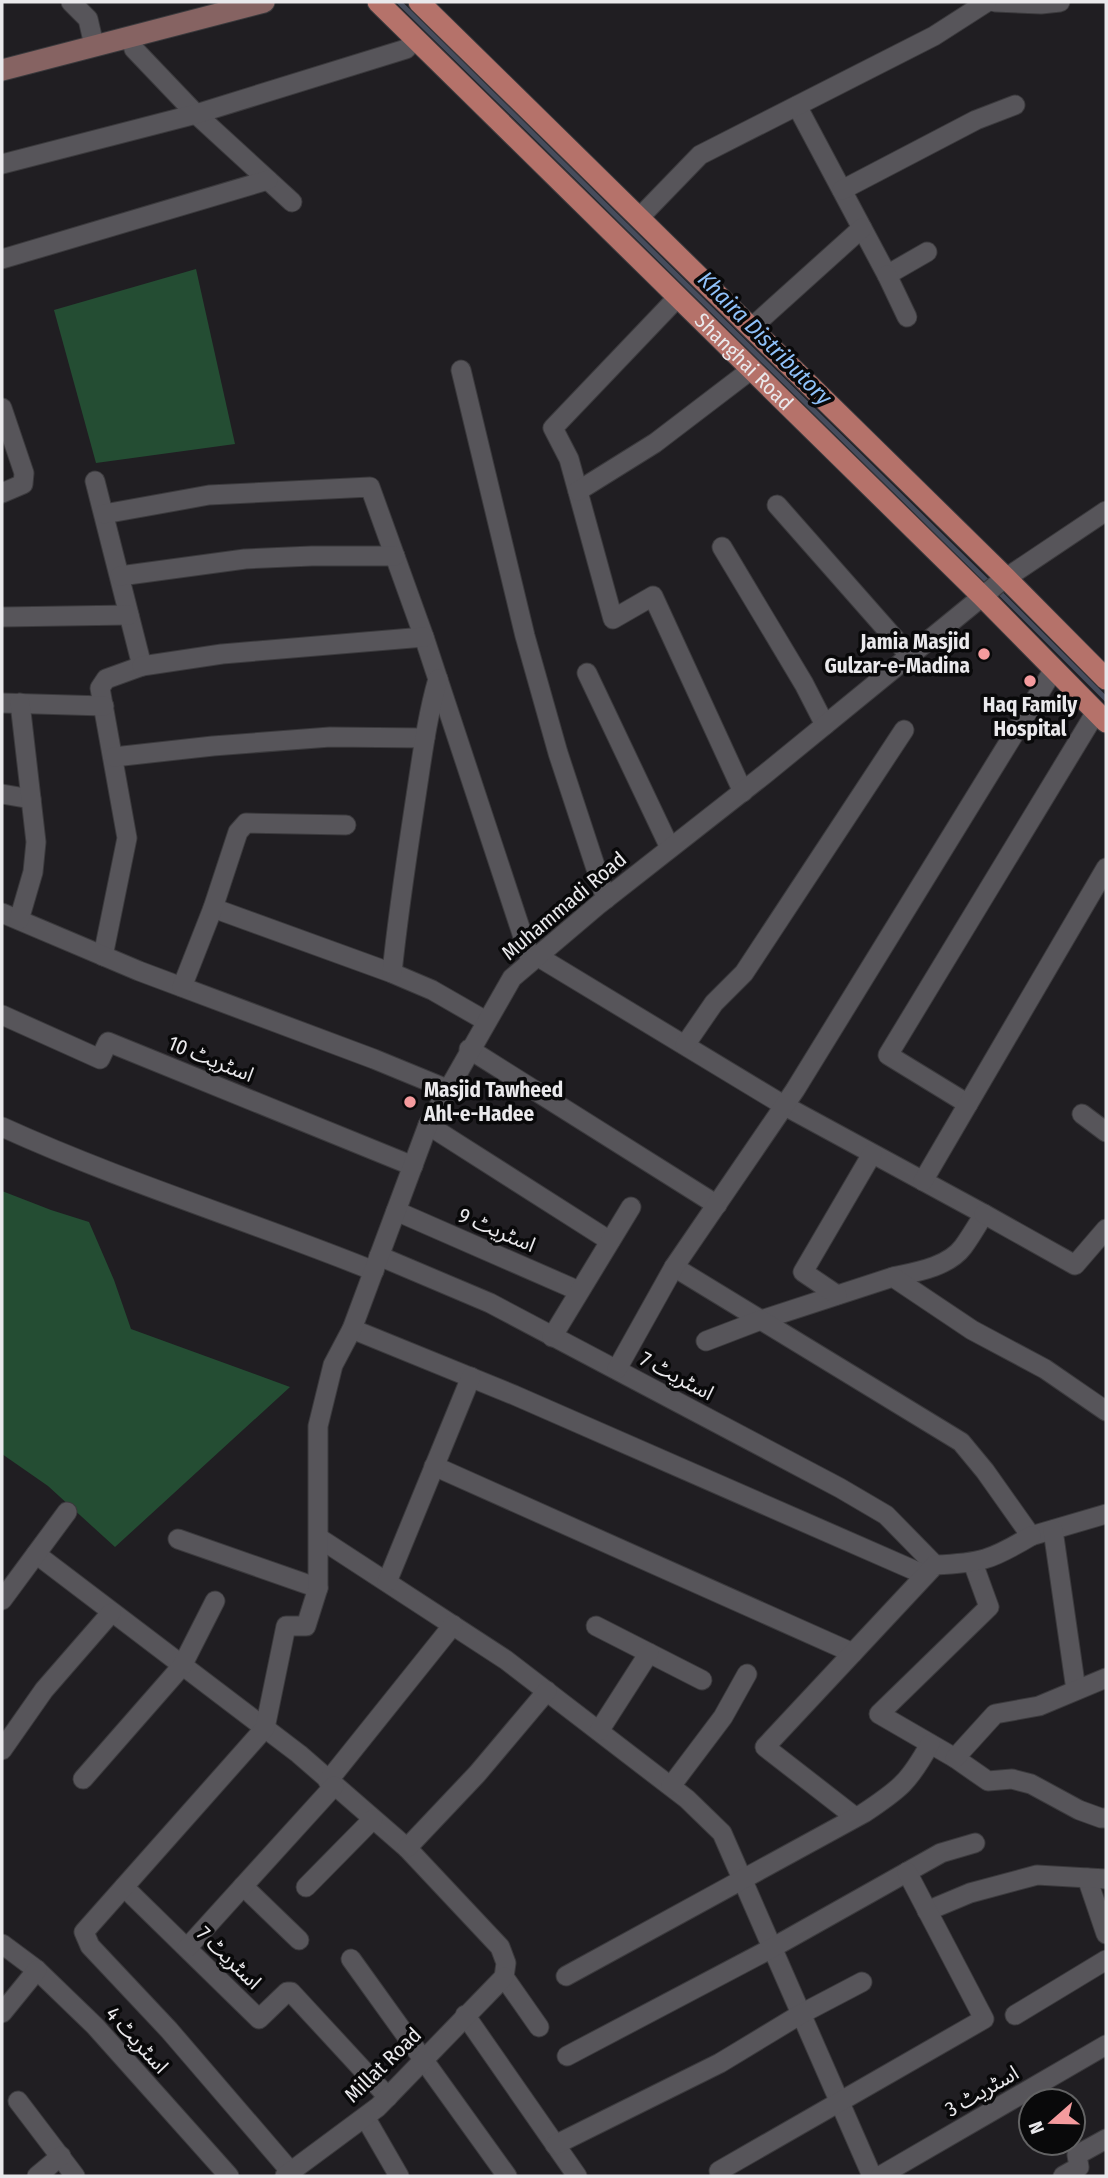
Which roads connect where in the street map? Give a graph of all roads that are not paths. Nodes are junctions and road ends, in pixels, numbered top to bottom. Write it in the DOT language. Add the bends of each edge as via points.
graph roads {
  1 [pos="71,2"];
  2 [pos="264,2"];
  3 [pos="378,2"];
  4 [pos="419,2"];
  5 [pos="987,2"];
  6 [pos="995,2"];
  7 [pos="1060,2"];
  8 [pos="131,38"];
  9 [pos="415,39"];
  10 [pos="94,46"];
  11 [pos="2,69"];
  12 [pos="1015,105"];
  13 [pos="797,106"];
  14 [pos="196,114"];
  15 [pos="2,164"];
  16 [pos="268,180"];
  17 [pos="842,190"];
  18 [pos="292,202"];
  19 [pos="639,218"];
  20 [pos="862,228"];
  21 [pos="927,252"];
  22 [pos="2,259"];
  23 [pos="887,275"];
  24 [pos="678,297"];
  25 [pos="907,317"];
  26 [pos="751,328"];
  27 [pos="752,369"];
  28 [pos="461,370"];
  29 [pos="2,408"];
  30 [pos="95,481"];
  31 [pos="578,491"];
  32 [pos="2,493"];
  33 [pos="776,505"];
  34 [pos="1106,511"];
  35 [pos="104,514"];
  36 [pos="722,547"];
  37 [pos="396,556"];
  38 [pos="120,576"];
  39 [pos="995,588"];
  40 [pos="129,615"];
  41 [pos="2,617"];
  42 [pos="424,637"];
  43 [pos="910,656"];
  44 [pos="142,666"];
  45 [pos="1054,669"];
  46 [pos="587,673"];
  47 [pos="438,679"];
  48 [pos="1106,680"];
  49 [pos="11,703"];
  50 [pos="104,706"];
  51 [pos="1101,717"];
  52 [pos="825,725"];
  53 [pos="904,730"];
  54 [pos="425,737"];
  55 [pos="114,757"];
  56 [pos="743,792"];
  57 [pos="2,794"];
  58 [pos="32,799"];
  59 [pos="346,825"];
  60 [pos="670,848"];
  61 [pos="1106,868"];
  62 [pos="606,899"];
  63 [pos="214,908"];
  64 [pos="10,917"];
  65 [pos="103,956"];
  66 [pos="534,959"];
  67 [pos="392,972"];
  68 [pos="181,987"];
  69 [pos="2,1015"];
  70 [pos="486,1021"];
  71 [pos="685,1045"];
  72 [pos="469,1049"];
  73 [pos="447,1089"];
  74 [pos="968,1104"];
  75 [pos="785,1106"];
  76 [pos="1082,1114"];
  77 [pos="428,1125"];
  78 [pos="2,1127"];
  79 [pos="1106,1132"];
  80 [pos="872,1154"];
  81 [pos="413,1166"];
  82 [pos="923,1181"];
  83 [pos="717,1205"];
  84 [pos="631,1207"];
  85 [pos="396,1211"];
  86 [pos="985,1214"];
  87 [pos="1106,1229"];
  88 [pos="610,1241"];
  89 [pos="376,1263"];
  90 [pos="674,1267"];
  91 [pos="893,1277"];
  92 [pos="579,1291"];
  93 [pos="837,1295"];
  94 [pos="761,1320"];
  95 [pos="352,1329"];
  96 [pos="552,1337"];
  97 [pos="706,1341"];
  98 [pos="617,1369"];
  99 [pos="471,1377"];
  100 [pos="1106,1411"];
  101 [pos="434,1466"];
  102 [pos="66,1512"];
  103 [pos="1106,1514"];
  104 [pos="1052,1530"];
  105 [pos="1031,1536"];
  106 [pos="319,1538"];
  107 [pos="178,1539"];
  108 [pos="36,1554"];
  109 [pos="974,1563"];
  110 [pos="930,1570"];
  111 [pos="387,1582"];
  112 [pos="318,1588"];
  113 [pos="2,1600"];
  114 [pos="215,1601"];
  115 [pos="111,1613"];
  116 [pos="453,1625"];
  117 [pos="596,1626"];
  118 [pos="649,1653"];
  119 [pos="853,1653"];
  120 [pos="182,1666"];
  121 [pos="747,1674"];
  122 [pos="1106,1678"];
  123 [pos="702,1680"];
  124 [pos="1076,1690"];
  125 [pos="547,1691"];
  126 [pos="265,1728"];
  127 [pos="599,1731"];
  128 [pos="930,1744"];
  129 [pos="2,1750"];
  130 [pos="955,1758"];
  131 [pos="83,1779"];
  132 [pos="331,1783"];
  133 [pos="671,1786"];
  134 [pos="855,1818"];
  135 [pos="1106,1818"];
  136 [pos="373,1819"];
  137 [pos="975,1843"];
  138 [pos="407,1848"];
  139 [pos="907,1872"];
  140 [pos="742,1879"];
  141 [pos="1097,1879"];
  142 [pos="243,1886"];
  143 [pos="124,1887"];
  144 [pos="306,1887"];
  145 [pos="927,1911"];
  146 [pos="1106,1934"];
  147 [pos="299,1940"];
  148 [pos="2,1944"];
  149 [pos="187,1948"];
  150 [pos="772,1948"];
  151 [pos="351,1958"];
  152 [pos="1106,1960"];
  153 [pos="37,1970"];
  154 [pos="566,1976"];
  155 [pos="504,1977"];
  156 [pos="862,1982"];
  157 [pos="2,2014"];
  158 [pos="801,2014"];
  159 [pos="465,2015"];
  160 [pos="1015,2015"];
  161 [pos="539,2027"];
  162 [pos="1106,2045"];
  163 [pos="567,2056"];
  164 [pos="425,2058"];
  165 [pos="388,2097"];
  166 [pos="18,2101"];
  167 [pos="839,2101"];
  168 [pos="365,2117"];
  169 [pos="1106,2138"];
  170 [pos="555,2145"];
  171 [pos="61,2156"];
  172 [pos="719,2171"];
  173 [pos="296,2172"];
  174 [pos="37,2176"];
  175 [pos="75,2176"];
  176 [pos="229,2176"];
  177 [pos="399,2176"];
  178 [pos="507,2176"];
  179 [pos="577,2176"];
  180 [pos="872,2176"];
  181 [pos="880,2176"];
  182 [pos="1063,2176"];
  1 -- 10 [label="street" via="89,19"];
  2 -- 8 [label="street"];
  3 -- 9 [label="main road, Shanghai Road"];
  4 -- 19 [label="main road, Shanghai Road"];
  5 -- 13 [label="street" via="934,36"];
  6 -- 7 [label="street"];
  8 -- 10 [label="street"];
  8 -- 14 [label="street" via="134,49"];
  9 -- 14 [label="street" via="406,49"];
  9 -- 24 [label="main road, Shanghai Road"];
  10 -- 11 [label="street"];
  12 -- 17 [label="street" via="976,120"];
  13 -- 17 [label="street"];
  13 -- 19 [label="street" via="700,155"];
  14 -- 15 [label="street"];
  14 -- 16 [label="street"];
  16 -- 18 [label="street"];
  16 -- 22 [label="street"];
  17 -- 20 [label="street"];
  19 -- 26 [label="main road, Shanghai Road"];
  20 -- 23 [label="street"];
  20 -- 26 [label="street"];
  21 -- 23 [label="street"];
  23 -- 25 [label="street"];
  24 -- 27 [label="main road, Shanghai Road"];
  24 -- 31 [label="street" via="553,428 569,458"];
  26 -- 39 [label="main road, Shanghai Road"];
  27 -- 31 [label="street" via="655,443"];
  27 -- 39 [label="main road, Shanghai Road"];
  28 -- 62 [label="street" via="525,636"];
  29 -- 32 [label="street" via="24,473 23,484"];
  30 -- 35 [label="street"];
  31 -- 56 [label="street" via="613,619 653,596"];
  33 -- 43 [label="street"];
  34 -- 39 [label="street, Muhammadi Road"];
  35 -- 37 [label="street" via="209,495 370,487"];
  35 -- 38 [label="street"];
  36 -- 52 [label="street"];
  37 -- 38 [label="street" via="246,559"];
  37 -- 42 [label="street"];
  38 -- 40 [label="street"];
  39 -- 43 [label="street, Muhammadi Road"];
  39 -- 45 [label="main road, Shanghai Road"];
  39 -- 48 [label="main road, Shanghai Road"];
  40 -- 41 [label="street"];
  40 -- 44 [label="street"];
  42 -- 44 [label="street" via="222,654"];
  42 -- 47 [label="street"];
  43 -- 52 [label="street, Muhammadi Road"];
  44 -- 50 [label="street" via="106,679 100,688"];
  45 -- 51 [label="main road, Shanghai Road"];
  45 -- 75 [label="street"];
  46 -- 60 [label="street"];
  47 -- 54 [label="street"];
  47 -- 66 [label="street"];
  49 -- 50 [label="street"];
  49 -- 58 [label="street"];
  50 -- 55 [label="street"];
  51 -- 74 [label="street" via="888,1055"];
  52 -- 56 [label="street, Muhammadi Road"];
  53 -- 71 [label="street" via="744,973"];
  54 -- 55 [label="street" via="330,737"];
  54 -- 67 [label="street"];
  55 -- 65 [label="street" via="127,838"];
  56 -- 60 [label="street, Muhammadi Road"];
  57 -- 58 [label="street"];
  58 -- 64 [label="street" via="33,872"];
  59 -- 63 [label="street" via="246,824 238,832"];
  60 -- 62 [label="street, Muhammadi Road"];
  61 -- 74 [label="street"];
  62 -- 66 [label="street, Muhammadi Road"];
  63 -- 67 [label="street"];
  63 -- 68 [label="street"];
  64 -- 65 [label="street"];
  65 -- 68 [label="street"];
  66 -- 70 [label="street, Muhammadi Road" via="512,978"];
  66 -- 71 [label="street"];
  67 -- 70 [label="street"];
  68 -- 73 [label="street"];
  69 -- 81 [label="street, اسٹریٹ 10" via="100,1059 108,1042"];
  70 -- 72 [label="street, Muhammadi Road"];
  71 -- 75 [label="street"];
  72 -- 73 [label="street, Muhammadi Road"];
  72 -- 83 [label="street"];
  73 -- 77 [label="street, Muhammadi Road"];
  74 -- 82 [label="street"];
  75 -- 80 [label="street"];
  75 -- 83 [label="street"];
  76 -- 79 [label="street"];
  77 -- 81 [label="street, Muhammadi Road"];
  77 -- 88 [label="street"];
  78 -- 89 [label="street, اسٹریٹ 7" via="205,1209 320,1249"];
  80 -- 82 [label="street"];
  80 -- 93 [label="street" via="803,1272"];
  81 -- 85 [label="street, Muhammadi Road"];
  82 -- 86 [label="street"];
  83 -- 90 [label="street"];
  84 -- 88 [label="street"];
  85 -- 89 [label="street, Muhammadi Road"];
  85 -- 92 [label="street, اسٹریٹ 9"];
  86 -- 87 [label="street" via="1075,1265"];
  86 -- 91 [label="street" via="962,1249 948,1259"];
  88 -- 92 [label="street"];
  89 -- 95 [label="street, Muhammadi Road"];
  89 -- 96 [label="street, اسٹریٹ 7" via="490,1303"];
  90 -- 94 [label="street"];
  90 -- 98 [label="street"];
  91 -- 93 [label="street"];
  91 -- 100 [label="street"];
  92 -- 96 [label="street"];
  93 -- 94 [label="street"];
  94 -- 97 [label="street"];
  94 -- 105 [label="street" via="961,1442"];
  95 -- 99 [label="street"];
  95 -- 106 [label="street, Muhammadi Road" via="333,1365 317,1426"];
  96 -- 98 [label="street, اسٹریٹ 7"];
  98 -- 110 [label="street, اسٹریٹ 7" via="886,1515"];
  99 -- 101 [label="street"];
  99 -- 110 [label="street"];
  101 -- 111 [label="street"];
  101 -- 119 [label="street"];
  102 -- 108 [label="street"];
  103 -- 104 [label="street"];
  104 -- 105 [label="street"];
  104 -- 124 [label="street"];
  105 -- 109 [label="street" via="997,1556"];
  106 -- 111 [label="street"];
  106 -- 112 [label="street, Muhammadi Road"];
  107 -- 112 [label="street"];
  108 -- 113 [label="street"];
  108 -- 115 [label="street"];
  109 -- 110 [label="street"];
  109 -- 128 [label="street" via="989,1607 879,1714"];
  110 -- 119 [label="street"];
  111 -- 116 [label="street"];
  112 -- 126 [label="street, Muhammadi Road" via="306,1626 286,1626"];
  114 -- 120 [label="street"];
  115 -- 120 [label="street"];
  115 -- 129 [label="street" via="44,1690"];
  116 -- 125 [label="street"];
  116 -- 132 [label="street"];
  117 -- 118 [label="street"];
  118 -- 123 [label="street"];
  118 -- 127 [label="street"];
  119 -- 134 [label="street" via="765,1747"];
  120 -- 126 [label="street"];
  120 -- 131 [label="street"];
  121 -- 133 [label="street" via="723,1717"];
  122 -- 124 [label="street"];
  124 -- 130 [label="street" via="1039,1706 995,1714"];
  125 -- 127 [label="street"];
  125 -- 138 [label="street"];
  126 -- 132 [label="street"];
  126 -- 143 [label="street"];
  127 -- 133 [label="street"];
  128 -- 130 [label="street"];
  128 -- 134 [label="street" via="900,1789"];
  130 -- 135 [label="street" via="988,1781 1012,1779 1031,1784 1079,1810"];
  132 -- 136 [label="street"];
  132 -- 142 [label="street"];
  133 -- 140 [label="street" via="722,1833"];
  134 -- 140 [label="street"];
  136 -- 138 [label="street"];
  136 -- 144 [label="street"];
  137 -- 139 [label="street" via="942,1853"];
  138 -- 155 [label="street" via="500,1947 506,1963"];
  139 -- 145 [label="street"];
  139 -- 150 [label="street"];
  140 -- 150 [label="street"];
  140 -- 154 [label="street"];
  141 -- 145 [label="street" via="1037,1875 970,1893"];
  141 -- 146 [label="street"];
  142 -- 147 [label="street"];
  142 -- 149 [label="street"];
  143 -- 149 [label="street, اسٹریٹ 7"];
  143 -- 173 [label="street" via="85,1932 90,1946"];
  145 -- 167 [label="street" via="984,2019"];
  148 -- 153 [label="street, اسٹریٹ 4"];
  149 -- 165 [label="street, اسٹریٹ 7" via="260,2020 291,1992"];
  150 -- 158 [label="street"];
  150 -- 163 [label="street"];
  151 -- 164 [label="street"];
  152 -- 160 [label="street"];
  153 -- 157 [label="street"];
  153 -- 176 [label="street, اسٹریٹ 4" via="95,2026"];
  155 -- 159 [label="street, Millat Road"];
  155 -- 161 [label="street"];
  156 -- 158 [label="street"];
  158 -- 167 [label="street"];
  158 -- 170 [label="street" via="720,2063"];
  159 -- 164 [label="street, Millat Road"];
  159 -- 170 [label="street"];
  162 -- 181 [label="street, اسٹریٹ 3"];
  164 -- 165 [label="street, Millat Road"];
  164 -- 178 [label="street"];
  165 -- 168 [label="street, Millat Road"];
  166 -- 171 [label="street"];
  167 -- 172 [label="street"];
  167 -- 180 [label="street"];
  168 -- 173 [label="street, Millat Road"];
  168 -- 177 [label="street"];
  169 -- 182 [label="street" via="1077,2155 1079,2167"];
  170 -- 179 [label="street"];
  171 -- 174 [label="street"];
  171 -- 175 [label="street"];
}
